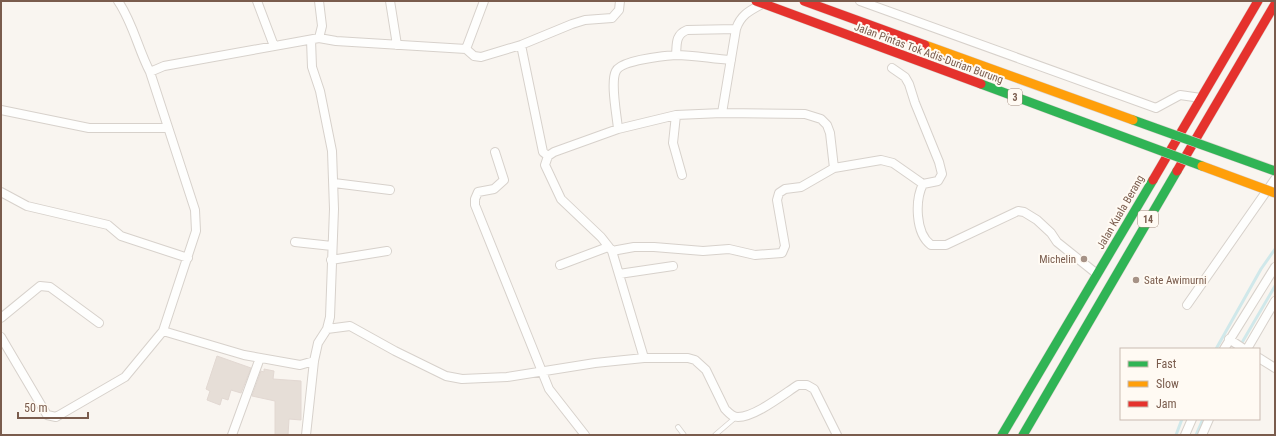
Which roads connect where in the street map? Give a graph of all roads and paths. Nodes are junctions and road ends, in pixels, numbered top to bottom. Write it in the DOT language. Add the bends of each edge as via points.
graph roads {
  1 [pos="118,1"];
  2 [pos="257,1"];
  3 [pos="319,1"];
  4 [pos="390,1"];
  5 [pos="484,1"];
  6 [pos="620,1"];
  7 [pos="756,1"];
  8 [pos="768,1"];
  9 [pos="804,1"];
  10 [pos="860,1"];
  11 [pos="1258,1"];
  12 [pos="1274,7"];
  13 [pos="736,29"];
  14 [pos="315,39"];
  15 [pos="396,45"];
  16 [pos="521,45"];
  17 [pos="274,46"];
  18 [pos="466,49"];
  19 [pos="676,55"];
  20 [pos="731,60"];
  21 [pos="892,68"];
  22 [pos="150,72"];
  23 [pos="1201,98"];
  24 [pos="1,110"];
  25 [pos="722,113"];
  26 [pos="676,115"];
  27 [pos="167,128"];
  28 [pos="618,129"];
  29 [pos="495,152"];
  30 [pos="548,156"];
  31 [pos="834,168"];
  32 [pos="1275,171"];
  33 [pos="682,175"];
  34 [pos="1275,179"];
  35 [pos="334,183"];
  36 [pos="923,184"];
  37 [pos="390,190"];
  38 [pos="1,192"];
  39 [pos="1275,193"];
  40 [pos="296,242"];
  41 [pos="332,246"];
  42 [pos="610,249"];
  43 [pos="387,250"];
  44 [pos="188,258"];
  45 [pos="331,260"];
  46 [pos="560,265"];
  47 [pos="673,266"];
  48 [pos="1275,267"];
  49 [pos="619,274"];
  50 [pos="1097,274"];
  51 [pos="1275,301"];
  52 [pos="1187,305"];
  53 [pos="1,318"];
  54 [pos="99,323"];
  55 [pos="327,329"];
  56 [pos="163,331"];
  57 [pos="1,337"];
  58 [pos="1231,341"];
  59 [pos="1225,348"];
  60 [pos="1242,348"];
  61 [pos="1245,348"];
  62 [pos="260,358"];
  63 [pos="644,358"];
  64 [pos="1260,359"];
  65 [pos="314,361"];
  66 [pos="1275,368"];
  67 [pos="542,372"];
  68 [pos="1057,378"];
  69 [pos="737,417"];
  70 [pos="1192,420"];
  71 [pos="1209,420"];
  72 [pos="1009,422"];
  73 [pos="678,427"];
  74 [pos="232,435"];
  75 [pos="306,435"];
  76 [pos="585,435"];
  77 [pos="684,435"];
  78 [pos="715,435"];
  79 [pos="837,435"];
  80 [pos="1002,435"];
  81 [pos="1023,435"];
  82 [pos="1185,435"];
  83 [pos="1202,435"];
  1 -- 22 [label="street" via="129,17 139,52"];
  2 -- 17 [label="street"];
  3 -- 14 [label="street" via="322,26"];
  4 -- 15 [label="street"];
  5 -- 18 [label="street"];
  6 -- 16 [label="street" via="619,10 612,18 585,20"];
  7 -- 39 [label="main road, Jalan Pintas Tok Adis-Durian Burung / 3, bridge"];
  8 -- 13 [label="street" via="744,14"];
  9 -- 32 [label="main road, Jalan Pintas Tok Adis-Durian Burung / 3, bridge"];
  10 -- 23 [label="street" via="1156,108 1180,95"];
  11 -- 23 [label="main road, Jalan Kuala Berang / 14"];
  12 -- 68 [label="main road, 14"];
  13 -- 19 [label="street" via="687,30 678,37"];
  13 -- 20 [label="street"];
  14 -- 15 [label="street"];
  14 -- 17 [label="street"];
  14 -- 35 [label="street" via="312,67 332,151"];
  15 -- 18 [label="street"];
  16 -- 18 [label="street" via="481,57 474,56"];
  16 -- 30 [label="street" via="543,152"];
  17 -- 22 [label="street" via="164,66"];
  19 -- 20 [label="street"];
  19 -- 28 [label="street" via="627,62 618,67 614,84"];
  20 -- 25 [label="street"];
  21 -- 36 [label="street" via="905,77 909,84 942,170 941,179"];
  22 -- 27 [label="street"];
  23 -- 50 [label="main road, Jalan Kuala Berang / 14"];
  24 -- 27 [label="street" via="89,128"];
  25 -- 26 [label="street"];
  25 -- 31 [label="street" via="805,114 821,119 830,133"];
  26 -- 28 [label="street"];
  26 -- 33 [label="street" via="673,143"];
  27 -- 44 [label="street" via="195,210 196,231"];
  28 -- 30 [label="street"];
  29 -- 67 [label="street" via="504,180 494,189 478,192 474,199 475,204"];
  30 -- 42 [label="street" via="545,165 561,199"];
  31 -- 36 [label="street" via="881,160 893,162"];
  31 -- 42 [label="street" via="801,187 785,189 778,193 785,246 782,254 755,255 729,249"];
  34 -- 52 [label="street"];
  35 -- 37 [label="street"];
  35 -- 41 [label="street"];
  36 -- 50 [label="street" via="918,197 919,223 924,237 931,245 946,245 1018,211 1024,212 1037,220 1057,242"];
  38 -- 44 [label="street" via="27,206 108,225 121,236"];
  40 -- 41 [label="street"];
  41 -- 45 [label="street"];
  42 -- 46 [label="street"];
  42 -- 49 [label="street"];
  43 -- 45 [label="street"];
  44 -- 56 [label="street"];
  45 -- 55 [label="street" via="330,317"];
  47 -- 49 [label="street"];
  48 -- 58 [label="street"];
  49 -- 63 [label="street"];
  50 -- 72 [label="main road, Jalan Kuala Berang / 14"];
  51 -- 61 [label="street"];
  53 -- 54 [label="street" via="40,286 45,285"];
  55 -- 65 [label="street" via="318,343"];
  55 -- 67 [label="street" via="350,326 394,351 446,376 462,380"];
  56 -- 57 [label="street" via="125,376 56,417 47,414"];
  56 -- 62 [label="street"];
  58 -- 59 [label="street"];
  58 -- 60 [label="street"];
  62 -- 65 [label="street" via="300,365"];
  62 -- 74 [label="street"];
  63 -- 67 [label="street"];
  63 -- 69 [label="street" via="688,358 701,364 725,409"];
  64 -- 66 [label="street"];
  65 -- 75 [label="street"];
  67 -- 76 [label="street" via="549,389"];
  68 -- 72 [label="main road" via="1025,419"];
  68 -- 81 [label="main road, 14"];
  69 -- 78 [label="lane"];
  69 -- 79 [label="street" via="751,414 798,385 807,385 814,389"];
  70 -- 82 [label="street"];
  71 -- 83 [label="street"];
  72 -- 80 [label="main road, Jalan Kuala Berang / 14"];
  73 -- 77 [label="lane"];
}
